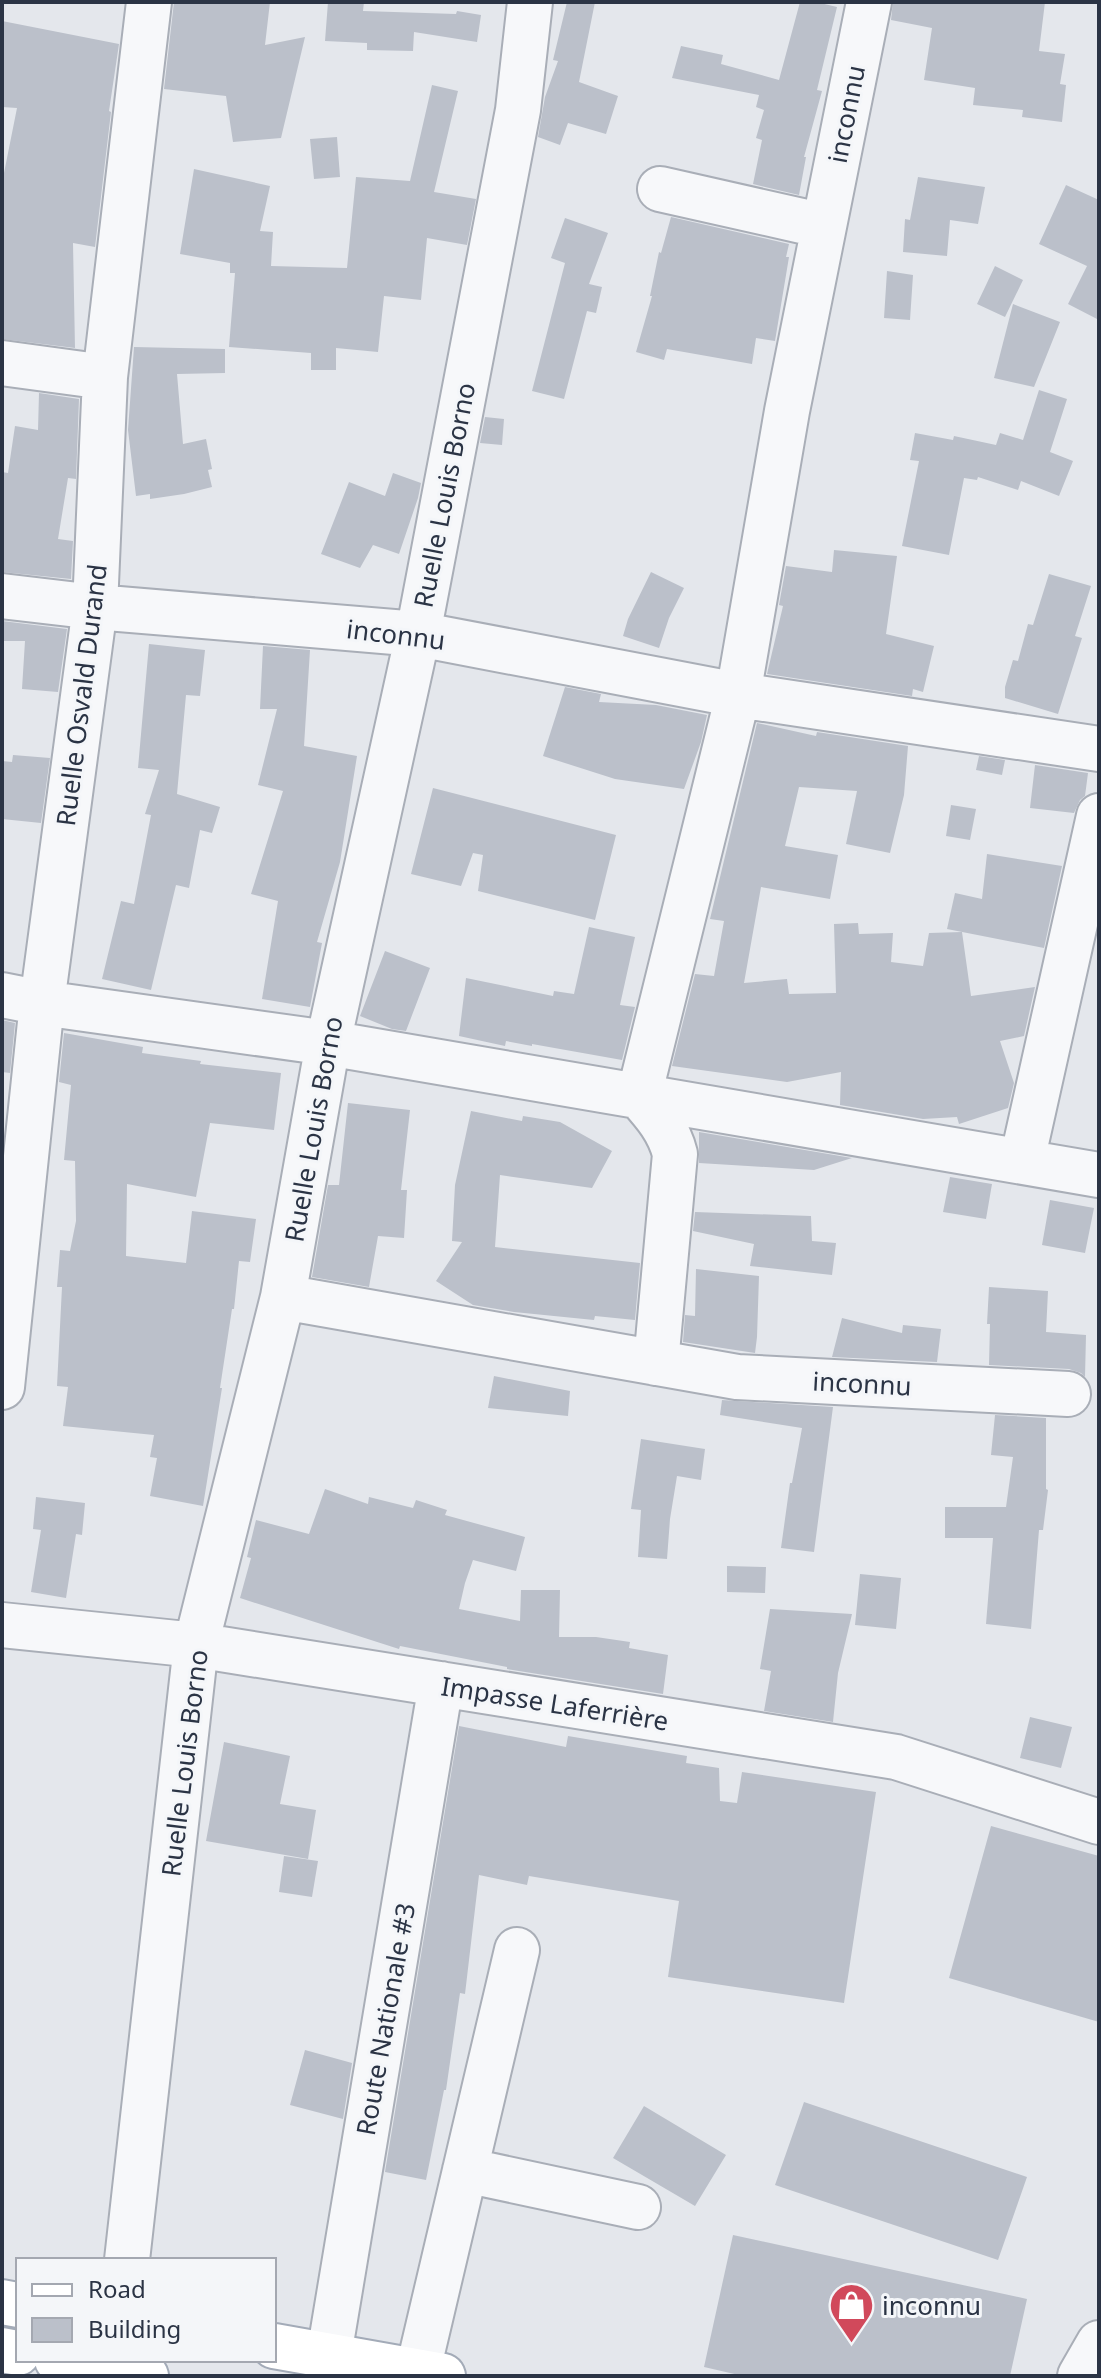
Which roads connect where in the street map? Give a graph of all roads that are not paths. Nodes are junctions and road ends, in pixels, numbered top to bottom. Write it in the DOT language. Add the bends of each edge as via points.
graph roads {
  1 [pos="149,2"];
  2 [pos="530,2"];
  3 [pos="869,2"];
  4 [pos="660,189"];
  5 [pos="824,226"];
  6 [pos="2,363"];
  7 [pos="105,377"];
  8 [pos="2,596"];
  9 [pos="95,607"];
  10 [pos="418,634"];
  11 [pos="738,695"];
  12 [pos="1099,749"];
  13 [pos="1099,816"];
  14 [pos="22,999"];
  15 [pos="328,1043"];
  16 [pos="639,1096"];
  17 [pos="1022,1161"];
  18 [pos="1099,1175"];
  19 [pos="283,1297"];
  20 [pos="656,1363"];
  21 [pos="2,1387"];
  22 [pos="1068,1394"];
  23 [pos="2,1625"];
  24 [pos="196,1645"];
  25 [pos="441,1684"];
  26 [pos="1099,1822"];
  27 [pos="517,1950"];
  28 [pos="465,2170"];
  29 [pos="638,2207"];
  30 [pos="127,2258"];
  31 [pos="1099,2343"];
  32 [pos="276,2346"];
  33 [pos="329,2355"];
  34 [pos="68,2362"];
  35 [pos="430,2373"];
  36 [pos="146,2376"];
  37 [pos="1080,2376"];
  1 -- 7 [label="street, Ruelle Osvald Durand"];
  2 -- 10 [label="street, Ruelle Louis Borno" via="518,110"];
  3 -- 5 [label="street, inconnu"];
  4 -- 5 [label="street"];
  5 -- 11 [label="street, inconnu"];
  6 -- 7 [label="street"];
  7 -- 9 [label="street, Ruelle Osvald Durand"];
  8 -- 9 [label="street, inconnu"];
  9 -- 10 [label="street, inconnu"];
  9 -- 14 [label="street, Ruelle Osvald Durand"];
  10 -- 11 [label="street, inconnu"];
  10 -- 15 [label="street, Ruelle Louis Borno"];
  11 -- 12 [label="street, inconnu"];
  11 -- 16 [label="street, inconnu"];
  13 -- 17 [label="street"];
  14 -- 15 [label="street"];
  14 -- 21 [label="street, Ruelle Osvald Durand"];
  15 -- 16 [label="street"];
  15 -- 19 [label="street, Ruelle Louis Borno"];
  16 -- 17 [label="street"];
  16 -- 20 [label="street" via="664,1126 675,1154"];
  17 -- 18 [label="street"];
  19 -- 20 [label="street, inconnu"];
  19 -- 24 [label="street, Ruelle Louis Borno"];
  20 -- 22 [label="street, inconnu" via="737,1377"];
  23 -- 24 [label="street, Impasse Laferrière"];
  24 -- 25 [label="street, Impasse Laferrière"];
  24 -- 30 [label="street, Ruelle Louis Borno"];
  25 -- 26 [label="street, Impasse Laferrière" via="896,1757"];
  25 -- 33 [label="street, Route Nationale #3"];
  27 -- 28 [label="street"];
  28 -- 29 [label="street"];
  28 -- 35 [label="street"];
  31 -- 37 [label="street"];
  32 -- 33 [label="main road"];
  33 -- 35 [label="main road"];
  34 -- 36 [label="main road"];
}
